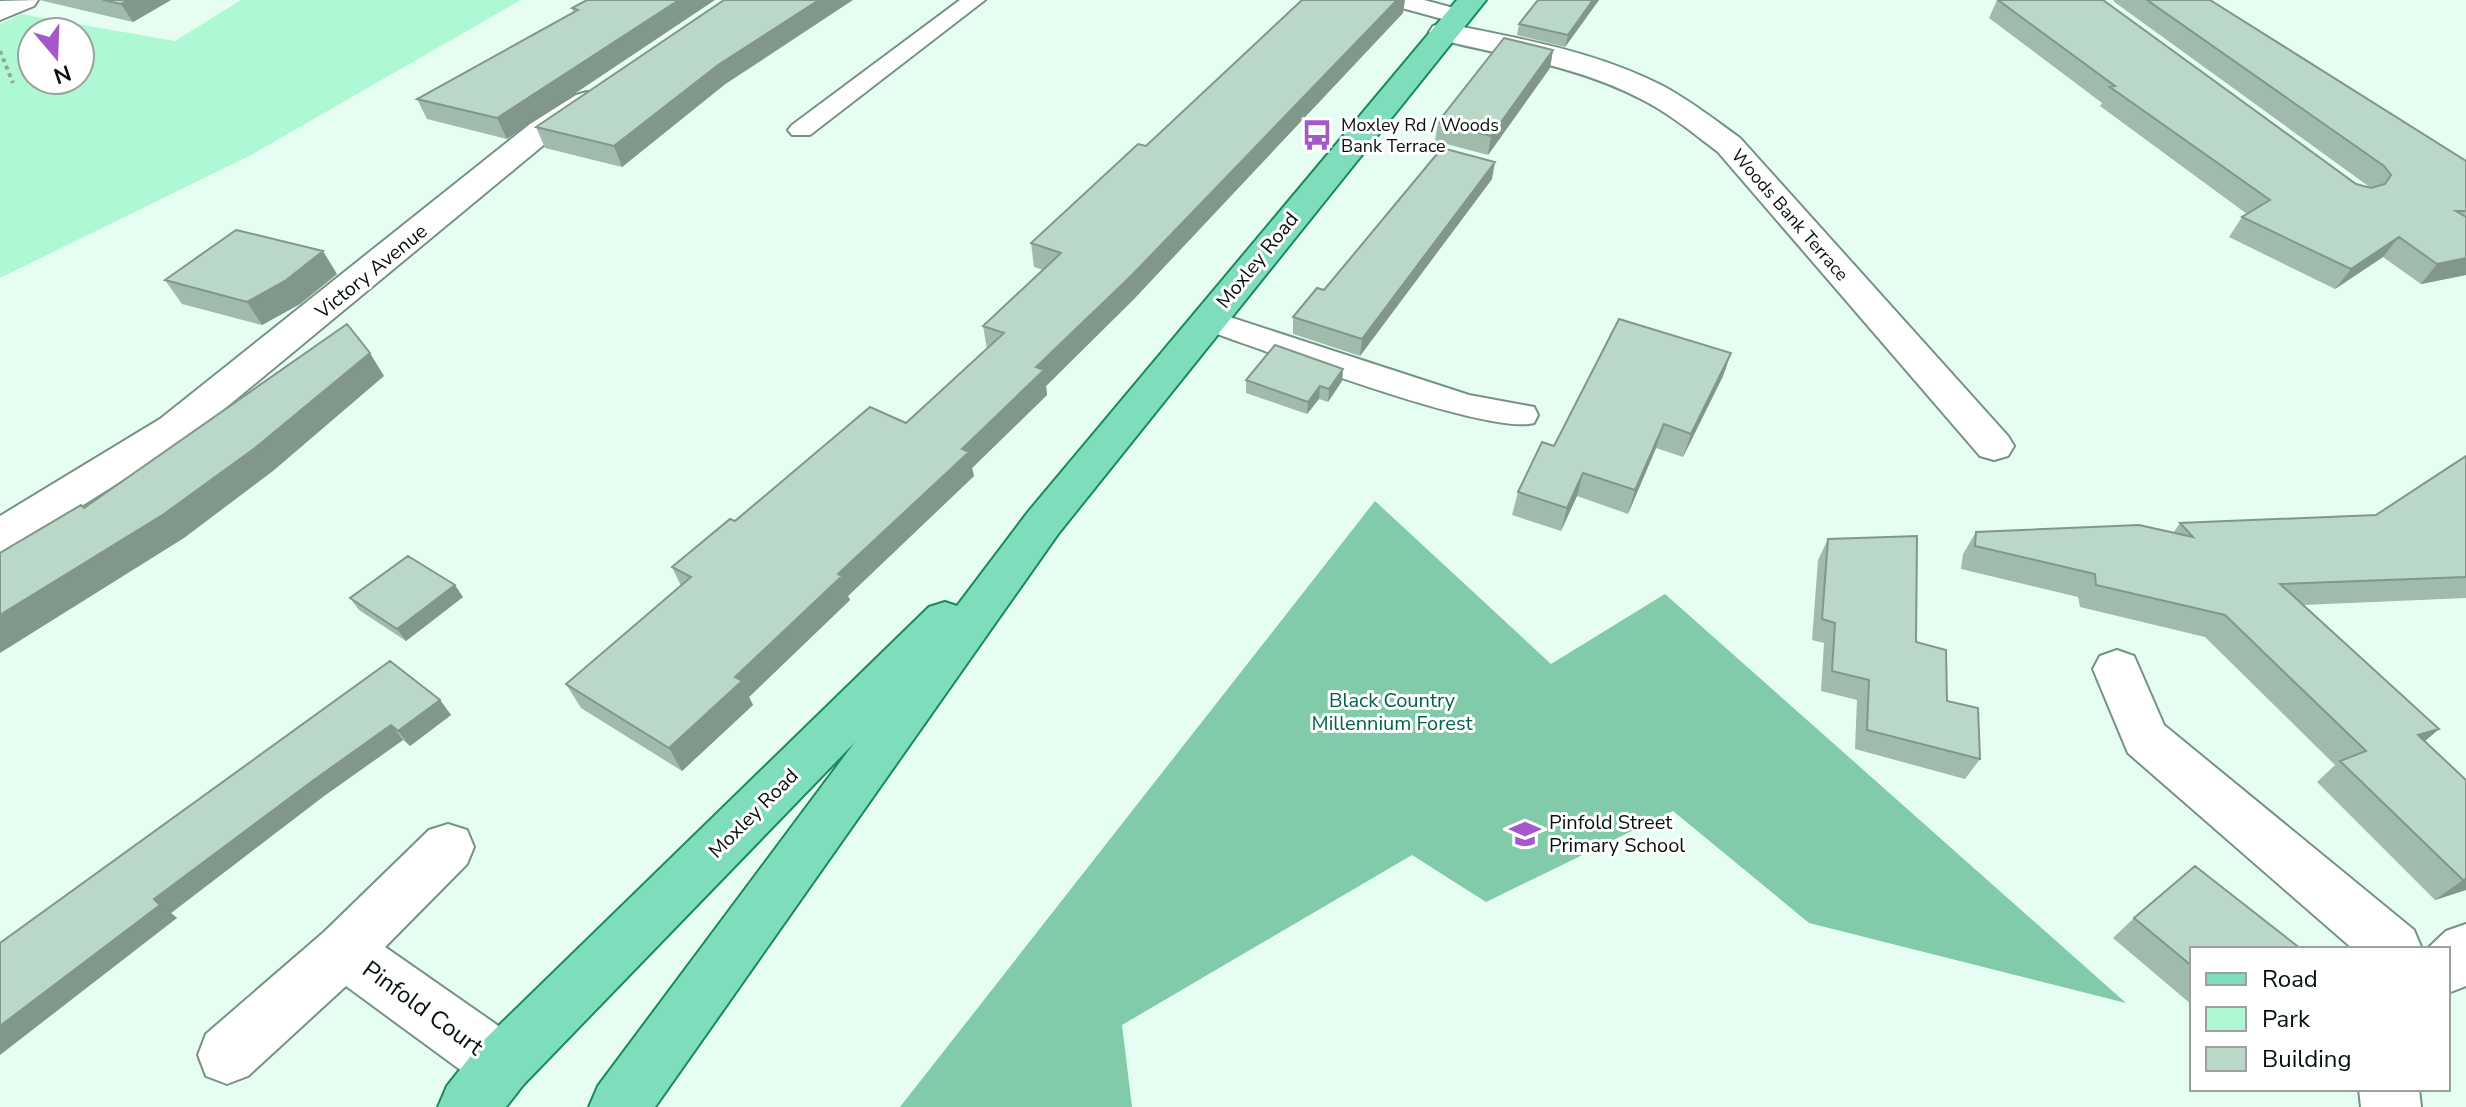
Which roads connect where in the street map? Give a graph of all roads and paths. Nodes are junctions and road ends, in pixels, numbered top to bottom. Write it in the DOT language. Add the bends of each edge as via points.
graph roads {
  1 [pos="24,0"];
  2 [pos="974,0"];
  3 [pos="1399,0"];
  4 [pos="0,12"];
  5 [pos="1457,16"];
  6 [pos="0,51"];
  7 [pos="620,78"];
  8 [pos="13,83"];
  9 [pos="801,130"];
  10 [pos="1208,320"];
  11 [pos="1522,415"];
  12 [pos="1994,446"];
  13 [pos="1043,523"];
  14 [pos="0,537"];
  15 [pos="2117,669"];
  16 [pos="448,847"];
  17 [pos="2392,947"];
  18 [pos="2466,950"];
  19 [pos="344,951"];
  20 [pos="2450,964"];
  21 [pos="227,1055"];
  22 [pos="485,1086"];
  23 [pos="619,1107"];
  1 -- 4 [label="street"];
  2 -- 9 [label="lane"];
  3 -- 5 [label="lane"];
  5 -- 10 [label="main road, Moxley Road"];
  5 -- 12 [label="street, Woods Bank Terrace" via="1537,51 1613,75 1677,107 1729,145"];
  6 -- 8 [label="path"];
  7 -- 14 [label="street, Victory Avenue" via="541,131 174,429"];
  10 -- 11 [label="lane" via="1465,405"];
  10 -- 13 [label="main road, Moxley Road"];
  13 -- 22 [label="main road, Moxley Road"];
  13 -- 23 [label="main road, Moxley Road"];
  15 -- 17 [label="street" via="2145,738"];
  16 -- 19 [label="street, Pinfold Court"];
  18 -- 20 [label="street"];
  19 -- 21 [label="street, Pinfold Court"];
  19 -- 22 [label="street, Pinfold Court"];
}
